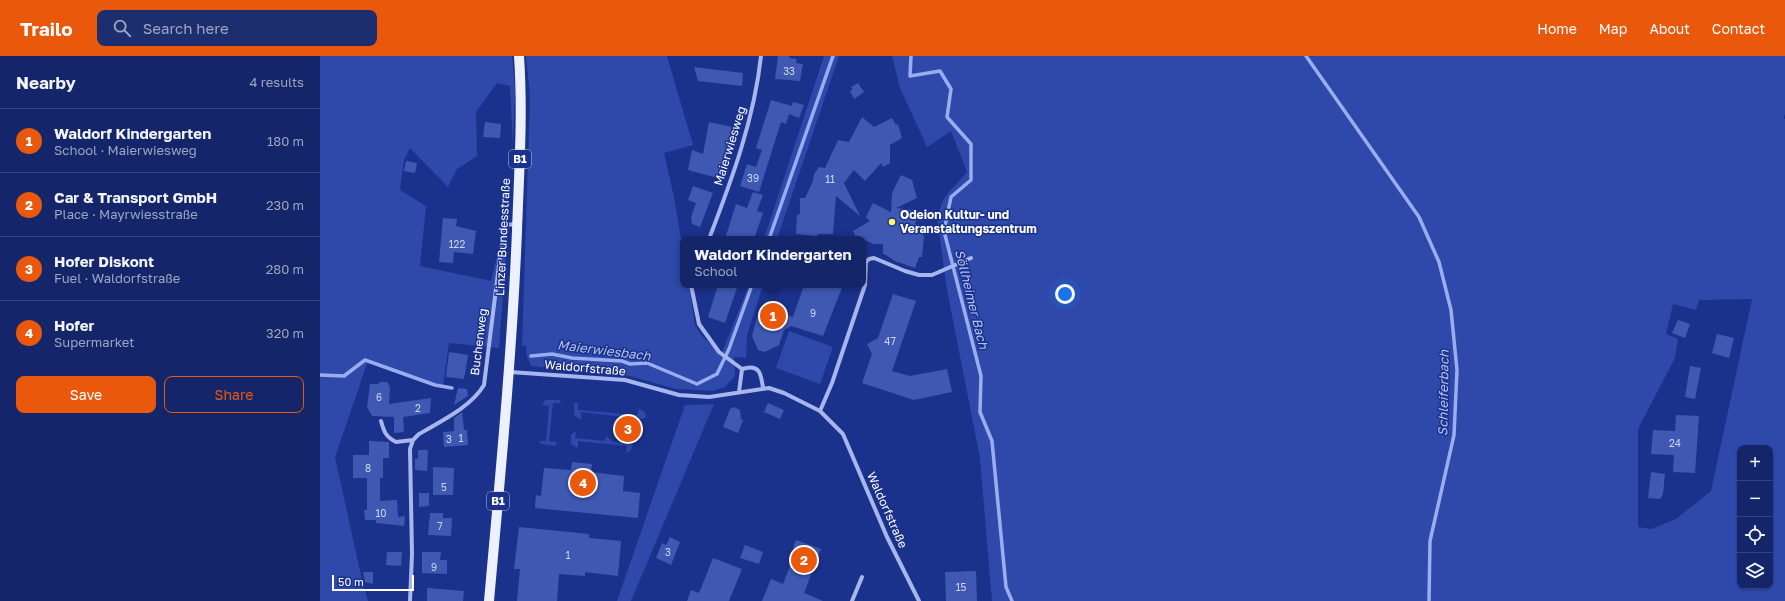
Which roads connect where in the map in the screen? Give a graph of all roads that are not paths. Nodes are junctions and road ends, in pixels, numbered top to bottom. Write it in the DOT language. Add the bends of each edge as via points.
graph roads {
  1 [pos="519,56"];
  2 [pos="761,56"];
  3 [pos="517,224"];
  4 [pos="710,236"];
  5 [pos="971,258"];
  6 [pos="866,262"];
  7 [pos="693,288"];
  8 [pos="864,288"];
  9 [pos="742,369"];
  10 [pos="509,372"];
  11 [pos="763,388"];
  12 [pos="739,392"];
  13 [pos="820,412"];
  14 [pos="381,421"];
  15 [pos="413,440"];
  16 [pos="862,577"];
  17 [pos="410,601"];
  18 [pos="489,601"];
  19 [pos="852,601"];
  20 [pos="919,601"];
  1 -- 3 [label="main road, Linzer Bundesstraße / B1" via="521,104"];
  2 -- 4 [label="street, Maierwiesweg" via="756,93 742,150"];
  3 -- 10 [label="main road, Linzer Bundesstraße / B1"];
  3 -- 15 [label="street, Buchenweg" via="504,225 484,385 479,394 468,403"];
  5 -- 6 [label="street" via="932,275 919,275 874,258"];
  7 -- 9 [label="street" via="699,324 719,352"];
  8 -- 13 [label="street"];
  9 -- 11 [label="street" via="750,366 757,368"];
  9 -- 12 [label="street"];
  10 -- 12 [label="street, Waldorfstraße" via="625,380 679,395 709,397"];
  10 -- 18 [label="main road, B1"];
  11 -- 12 [label="street, Waldorfstraße"];
  11 -- 13 [label="street, Waldorfstraße" via="784,393"];
  13 -- 20 [label="street, Waldorfstraße" via="843,434 887,536"];
  14 -- 15 [label="street" via="387,437 396,442"];
  15 -- 17 [label="street" via="410,449"];
  16 -- 19 [label="street"];
}
